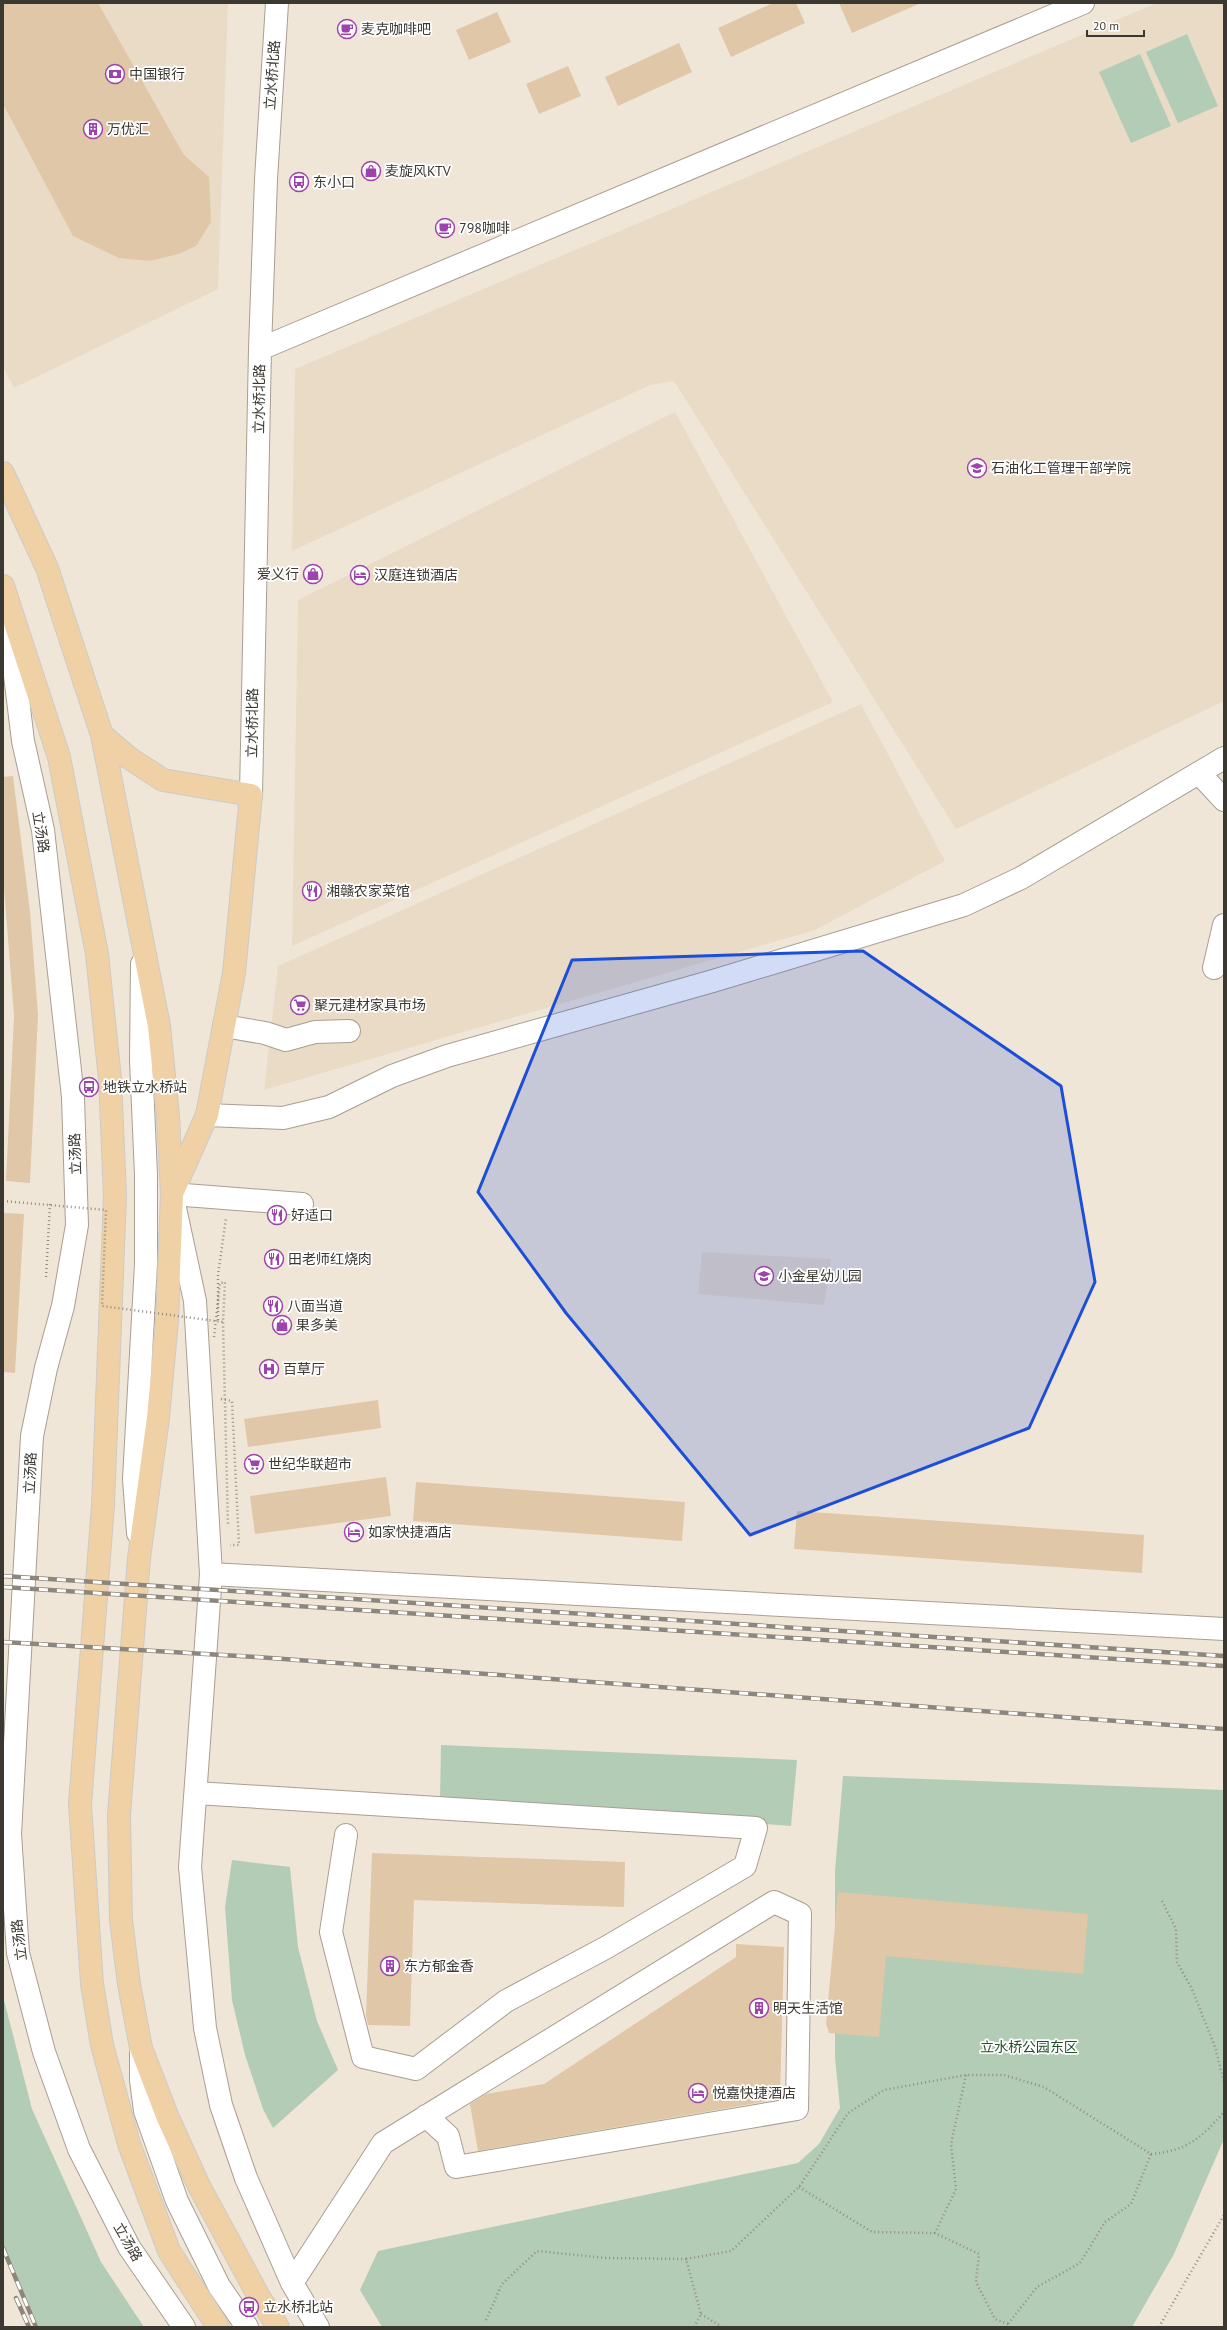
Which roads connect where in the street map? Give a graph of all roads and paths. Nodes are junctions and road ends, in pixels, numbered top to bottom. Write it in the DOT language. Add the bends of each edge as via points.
graph roads {
  1 [pos="277,3"];
  2 [pos="1083,3"];
  3 [pos="260,349"];
  4 [pos="3,473"];
  5 [pos="4,587"];
  6 [pos="102,735"];
  7 [pos="1224,758"];
  8 [pos="1199,773"];
  9 [pos="251,795"];
  10 [pos="1224,800"];
  11 [pos="1224,925"];
  12 [pos="142,943"];
  13 [pos="1214,968"];
  14 [pos="224,1026"];
  15 [pos="349,1031"];
  16 [pos="207,1115"];
  17 [pos="172,1194"];
  18 [pos="3,1201"];
  19 [pos="50,1204"];
  20 [pos="302,1204"];
  21 [pos="226,1213"];
  22 [pos="45,1279"];
  23 [pos="223,1322"];
  24 [pos="219,1334"];
  25 [pos="214,1337"];
  26 [pos="220,1380"];
  27 [pos="228,1526"];
  28 [pos="230,1545"];
  29 [pos="139,1558"];
  30 [pos="211,1574"];
  31 [pos="1224,1629"];
  32 [pos="196,1793"];
  33 [pos="346,1835"];
  34 [pos="1162,1901"];
  35 [pos="141,2048"];
  36 [pos="966,2075"];
  37 [pos="1224,2082"];
  38 [pos="1224,2112"];
  39 [pos="426,2116"];
  40 [pos="1151,2154"];
  41 [pos="799,2187"];
  42 [pos="1224,2215"];
  43 [pos="935,2234"];
  44 [pos="169,2251"];
  45 [pos="686,2259"];
  46 [pos="292,2283"];
  47 [pos="258,2295"];
  48 [pos="701,2314"];
  49 [pos="486,2320"];
  50 [pos="1008,2326"];
  51 [pos="184,2327"];
  52 [pos="199,2327"];
  53 [pos="218,2327"];
  54 [pos="247,2327"];
  55 [pos="278,2327"];
  56 [pos="294,2327"];
  57 [pos="318,2327"];
  58 [pos="694,2327"];
  59 [pos="722,2327"];
  60 [pos="1159,2327"];
  1 -- 3 [label="street, 立水桥北路" via="266,180"];
  2 -- 3 [label="street"];
  3 -- 9 [label="street, 立水桥北路"];
  4 -- 6 [label="main road" via="47,568"];
  5 -- 44 [label="main road, 立汤路" via="59,757 97,954 110,1079 114,1196 103,1505 80,1804 92,1984 102,2044 129,2144"];
  5 -- 51 [label="street, 立汤路" via="23,741 43,830 73,1097 77,1225 63,1306 46,1368 32,1436 10,1834 18,1953 44,2052 79,2149 129,2247"];
  6 -- 9 [label="main road" via="129,758 162,780"];
  6 -- 12 [label="main road"];
  7 -- 8 [label="street"];
  8 -- 10 [label="street"];
  8 -- 16 [label="street" via="1021,878 964,905 447,1056 392,1076 329,1107 283,1118"];
  9 -- 14 [label="main road" via="234,973"];
  11 -- 13 [label="street"];
  12 -- 17 [label="main road" via="159,1026 168,1116"];
  12 -- 29 [label="street" via="141,1060 146,1175 146,1264 134,1479"];
  14 -- 15 [label="street" via="265,1033 286,1040 315,1032"];
  14 -- 16 [label="main road"];
  16 -- 17 [label="main road"];
  17 -- 20 [label="street"];
  17 -- 29 [label="main road" via="167,1322 158,1418"];
  17 -- 30 [label="street" via="195,1301"];
  18 -- 19 [label="path, bridge"];
  19 -- 22 [label="path"];
  19 -- 23 [label="path, bridge" via="106,1210 102,1306"];
  21 -- 24 [label="path" via="218,1275"];
  23 -- 25 [label="path, bridge" via="225,1282 220,1283"];
  23 -- 27 [label="path, bridge"];
  26 -- 28 [label="path" via="221,1399 232,1401 238,1545"];
  29 -- 35 [label="main road" via="119,1815 121,1920"];
  30 -- 31 [label="street"];
  30 -- 32 [label="street"];
  32 -- 33 [label="street" via="756,1828 745,1866 607,1947 506,2001 416,2069 364,2057 331,1932"];
  32 -- 46 [label="street" via="190,1867 204,2028 221,2105 246,2178"];
  34 -- 37 [label="path" via="1176,1929 1177,1962 1192,1989 1215,2048"];
  35 -- 47 [label="main road" via="168,2118 199,2186"];
  35 -- 54 [label="street" via="141,2080 145,2111 177,2201 220,2286"];
  36 -- 40 [label="path" via="1004,2075 1044,2087"];
  36 -- 41 [label="path" via="884,2090 848,2113"];
  36 -- 43 [label="path" via="950,2144 956,2189"];
  38 -- 40 [label="path" via="1204,2135 1170,2152"];
  39 -- 39 [label="street" via="448,2136 456,2167 797,2109 800,1914 774,1902"];
  39 -- 46 [label="street" via="383,2143"];
  40 -- 50 [label="path" via="1131,2204 1105,2222 1080,2263 1037,2287"];
  41 -- 43 [label="path" via="872,2232"];
  41 -- 45 [label="path" via="732,2251"];
  42 -- 60 [label="path"];
  43 -- 50 [label="path" via="978,2254 976,2282 994,2319"];
  44 -- 52 [label="main road"];
  44 -- 53 [label="main road, 立汤路"];
  45 -- 48 [label="path"];
  45 -- 49 [label="path" via="606,2258 537,2251 502,2284"];
  46 -- 57 [label="street"];
  47 -- 55 [label="main road"];
  47 -- 56 [label="main road"];
  48 -- 58 [label="path"];
  48 -- 59 [label="path"];
}
